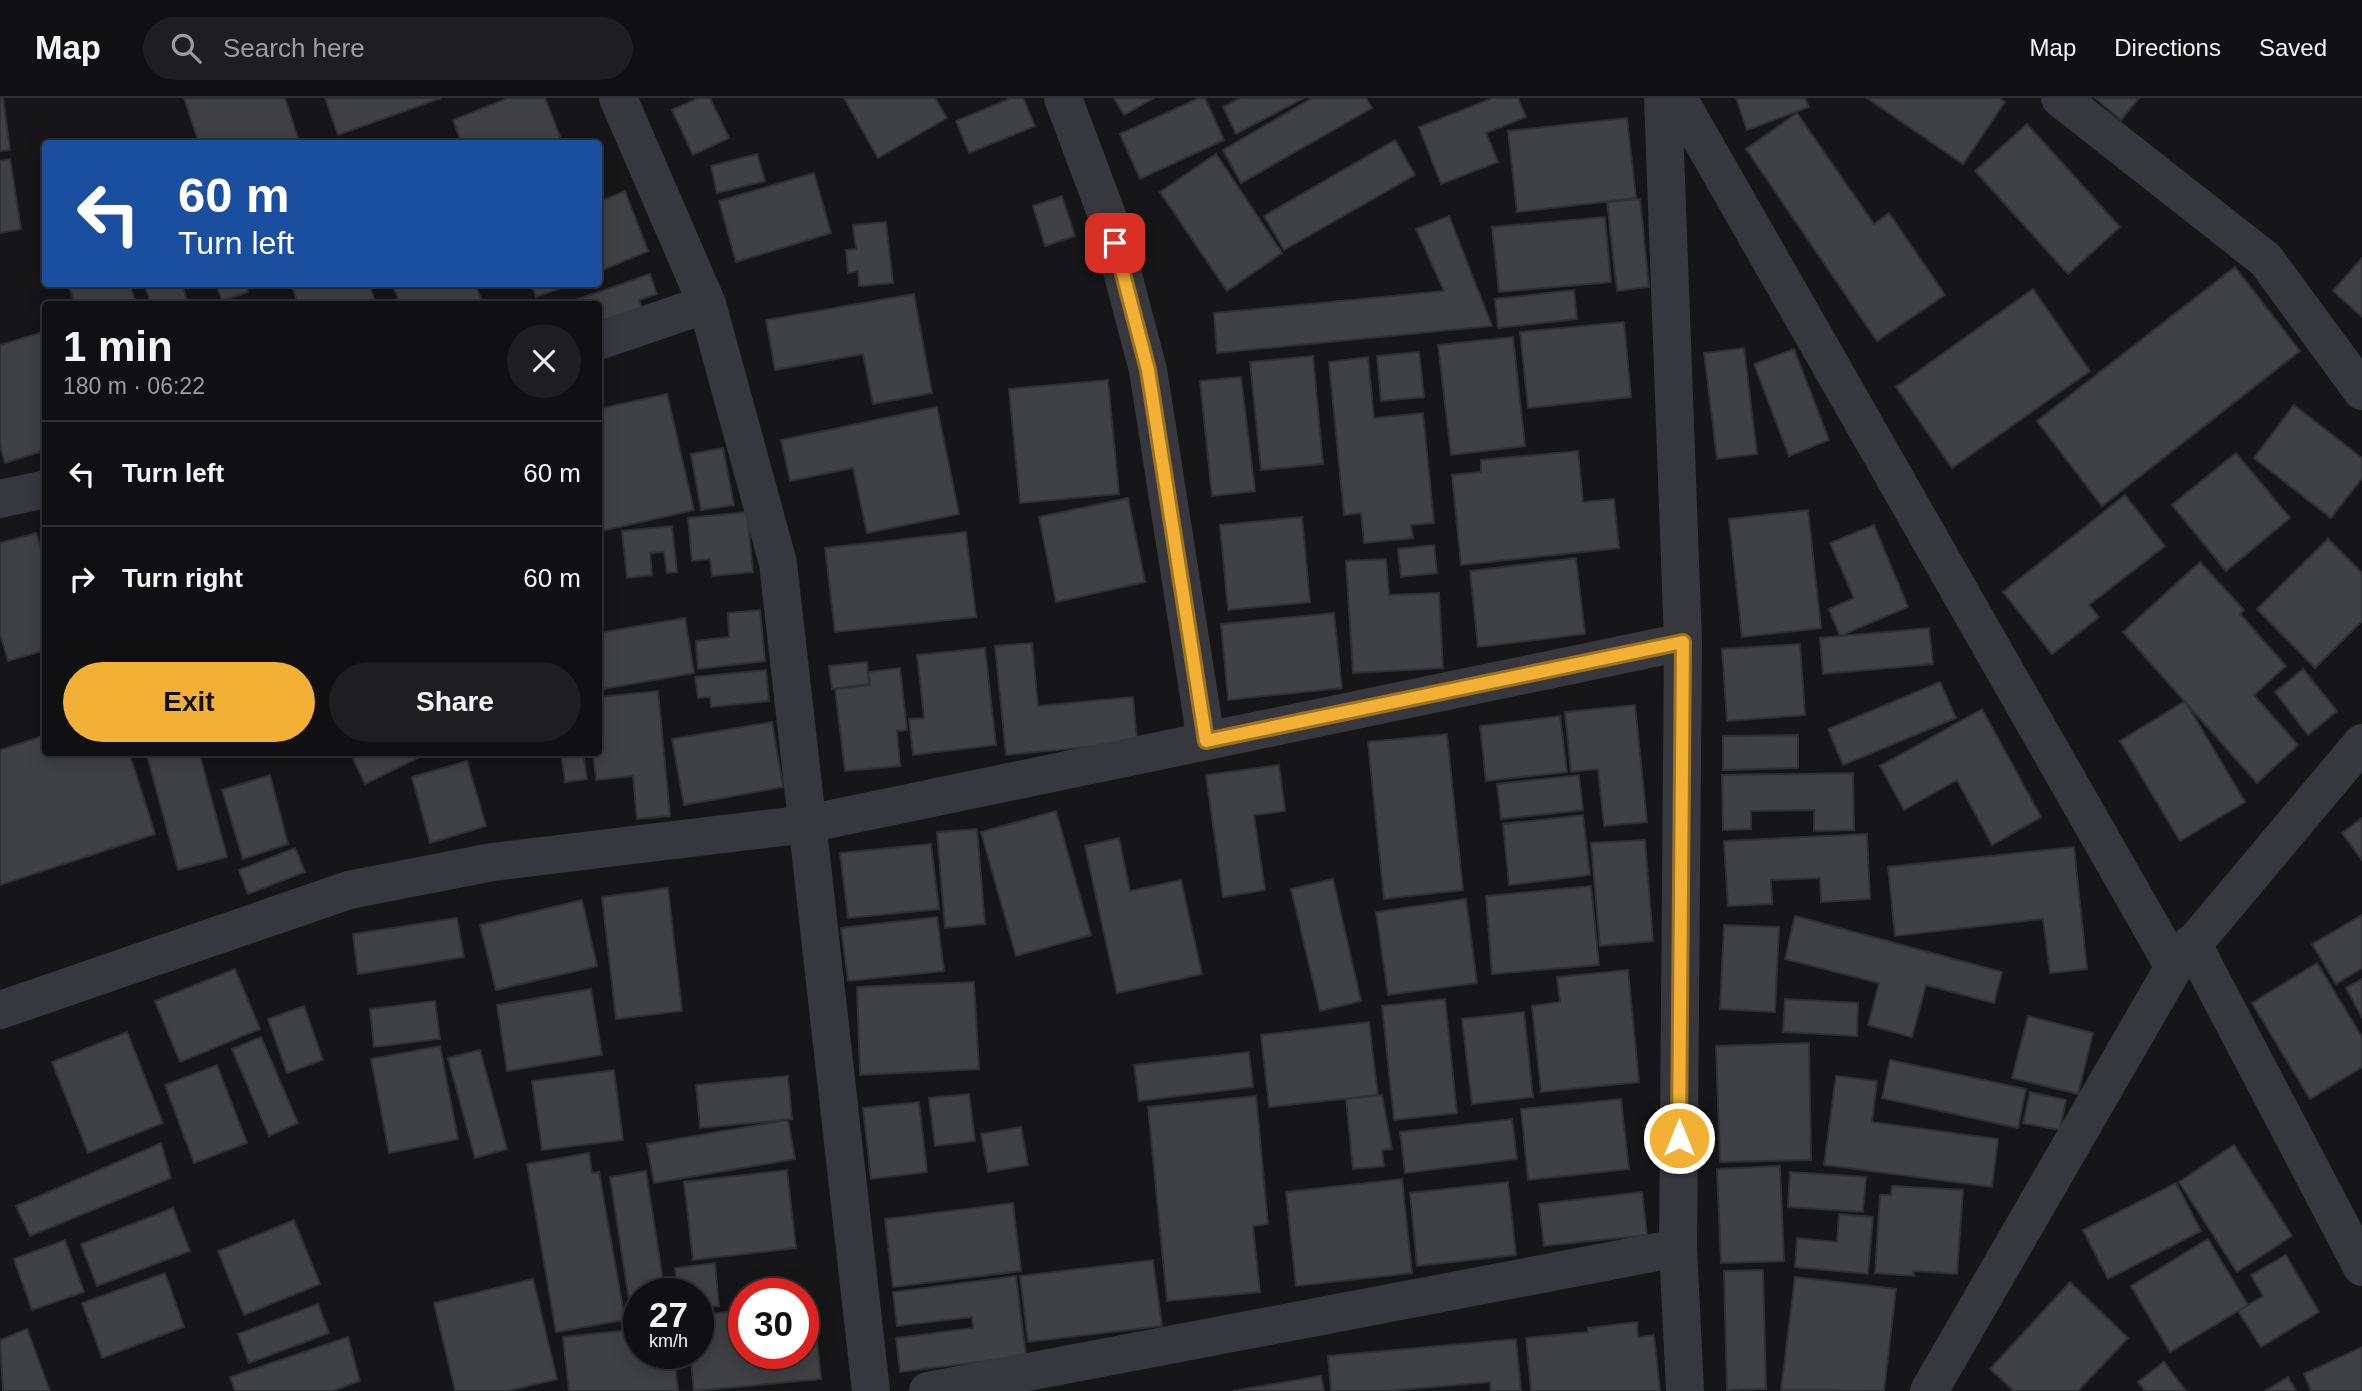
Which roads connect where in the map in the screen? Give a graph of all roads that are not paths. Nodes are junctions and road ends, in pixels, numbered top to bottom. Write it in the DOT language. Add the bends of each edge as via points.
graph roads {
  1 [pos="618,98"];
  2 [pos="1063,98"];
  3 [pos="1662,98"];
  4 [pos="1678,98"];
  5 [pos="2060,98"];
  6 [pos="707,304"];
  7 [pos="602,340"];
  8 [pos="2362,391"];
  9 [pos="42,490"];
  10 [pos="0,499"];
  11 [pos="1683,642"];
  12 [pos="1206,741"];
  13 [pos="2362,743"];
  14 [pos="807,824"];
  15 [pos="2183,955"];
  16 [pos="0,1010"];
  17 [pos="1678,1248"];
  18 [pos="2362,1268"];
  19 [pos="871,1391"];
  20 [pos="928,1391"];
  21 [pos="1685,1391"];
  22 [pos="1928,1391"];
  1 -- 6 [label="street"];
  2 -- 12 [label="street" via="1108,218 1148,370"];
  3 -- 11 [label="street"];
  4 -- 15 [label="street"];
  5 -- 8 [label="street" via="2266,260"];
  6 -- 7 [label="street"];
  6 -- 14 [label="street" via="778,563"];
  9 -- 10 [label="street"];
  11 -- 12 [label="street"];
  11 -- 17 [label="street"];
  12 -- 14 [label="street"];
  13 -- 15 [label="street"];
  14 -- 16 [label="street" via="492,862 349,890"];
  14 -- 19 [label="street"];
  15 -- 18 [label="street"];
  15 -- 22 [label="street"];
  17 -- 20 [label="street"];
  17 -- 21 [label="street"];
}
